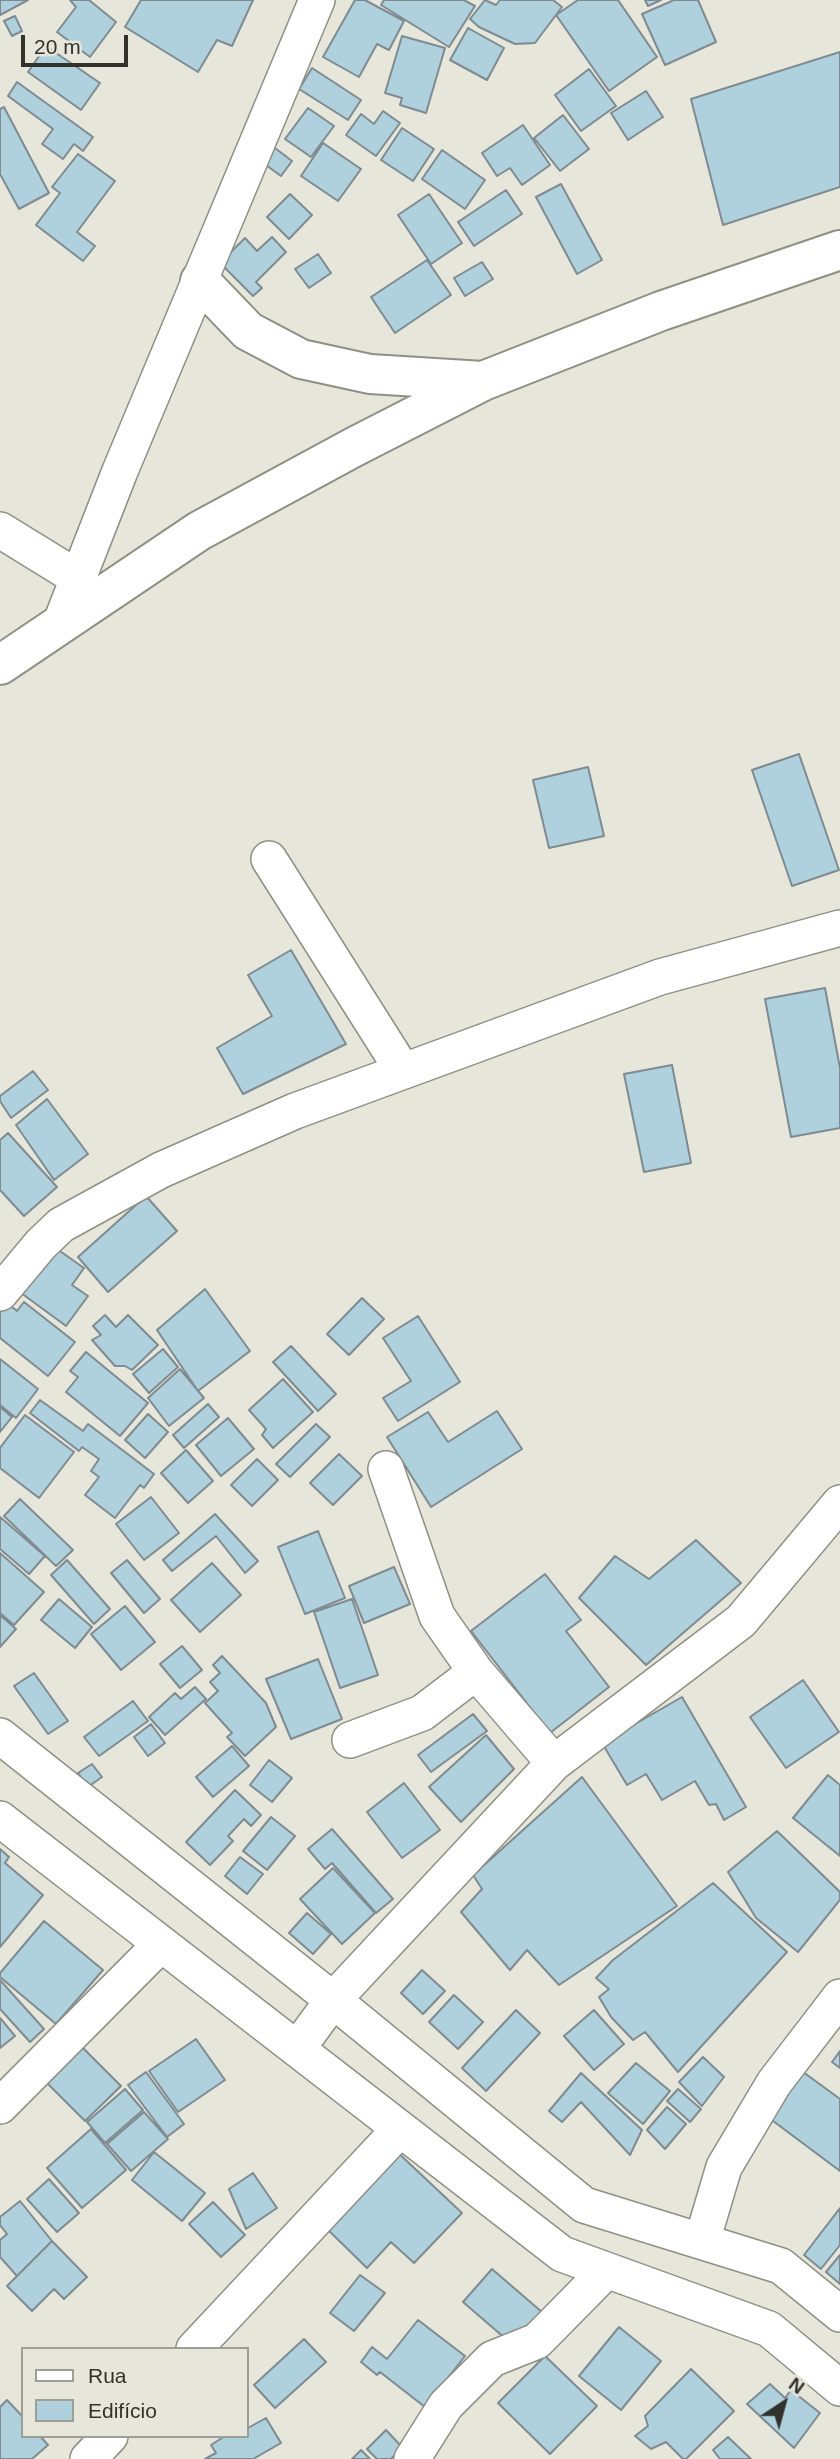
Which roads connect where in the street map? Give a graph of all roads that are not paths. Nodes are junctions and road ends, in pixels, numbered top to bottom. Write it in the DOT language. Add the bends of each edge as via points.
graph roads {
  1 [pos="317,0"];
  2 [pos="840,250"];
  3 [pos="200,281"];
  4 [pos="483,381"];
  5 [pos="0,530"];
  6 [pos="78,579"];
  7 [pos="61,622"];
  8 [pos="0,665"];
  9 [pos="269,859"];
  10 [pos="840,928"];
  11 [pos="403,1071"];
  12 [pos="0,1293"];
  13 [pos="386,1469"];
  14 [pos="840,1503"];
  15 [pos="476,1672"];
  16 [pos="0,1737"];
  17 [pos="351,1740"];
  18 [pos="554,1763"];
  19 [pos="0,1819"];
  20 [pos="161,1944"];
  21 [pos="840,1997"];
  22 [pos="333,2000"];
  23 [pos="297,2049"];
  24 [pos="0,2106"];
  25 [pos="400,2129"];
  26 [pos="702,2241"];
  27 [pos="606,2271"];
  28 [pos="840,2314"];
  29 [pos="196,2347"];
  30 [pos="840,2388"];
  31 [pos="108,2438"];
  32 [pos="88,2459"];
  33 [pos="412,2459"];
  1 -- 3 [label="street"];
  2 -- 4 [label="main road" via="661,311"];
  3 -- 4 [label="main road" via="248,331 301,359 370,374"];
  3 -- 6 [label="street"];
  4 -- 7 [label="main road" via="199,531"];
  5 -- 6 [label="street"];
  6 -- 7 [label="street"];
  7 -- 8 [label="main road"];
  9 -- 11 [label="street"];
  10 -- 11 [label="street" via="660,977"];
  11 -- 12 [label="street" via="295,1111 161,1170 61,1225"];
  13 -- 15 [label="street" via="437,1616"];
  14 -- 18 [label="street" via="741,1621"];
  15 -- 17 [label="street" via="422,1713"];
  15 -- 18 [label="street"];
  16 -- 22 [label="street"];
  18 -- 22 [label="street"];
  19 -- 20 [label="street"];
  20 -- 23 [label="street"];
  20 -- 24 [label="street"];
  21 -- 26 [label="street" via="774,2083 724,2166"];
  22 -- 23 [label="street"];
  22 -- 26 [label="street" via="584,2205"];
  23 -- 25 [label="street"];
  25 -- 27 [label="street" via="562,2255"];
  25 -- 29 [label="street"];
  26 -- 28 [label="street" via="780,2266"];
  27 -- 30 [label="street" via="769,2329"];
  27 -- 33 [label="street" via="537,2341 492,2359 446,2405"];
  31 -- 32 [label="street"];
}
